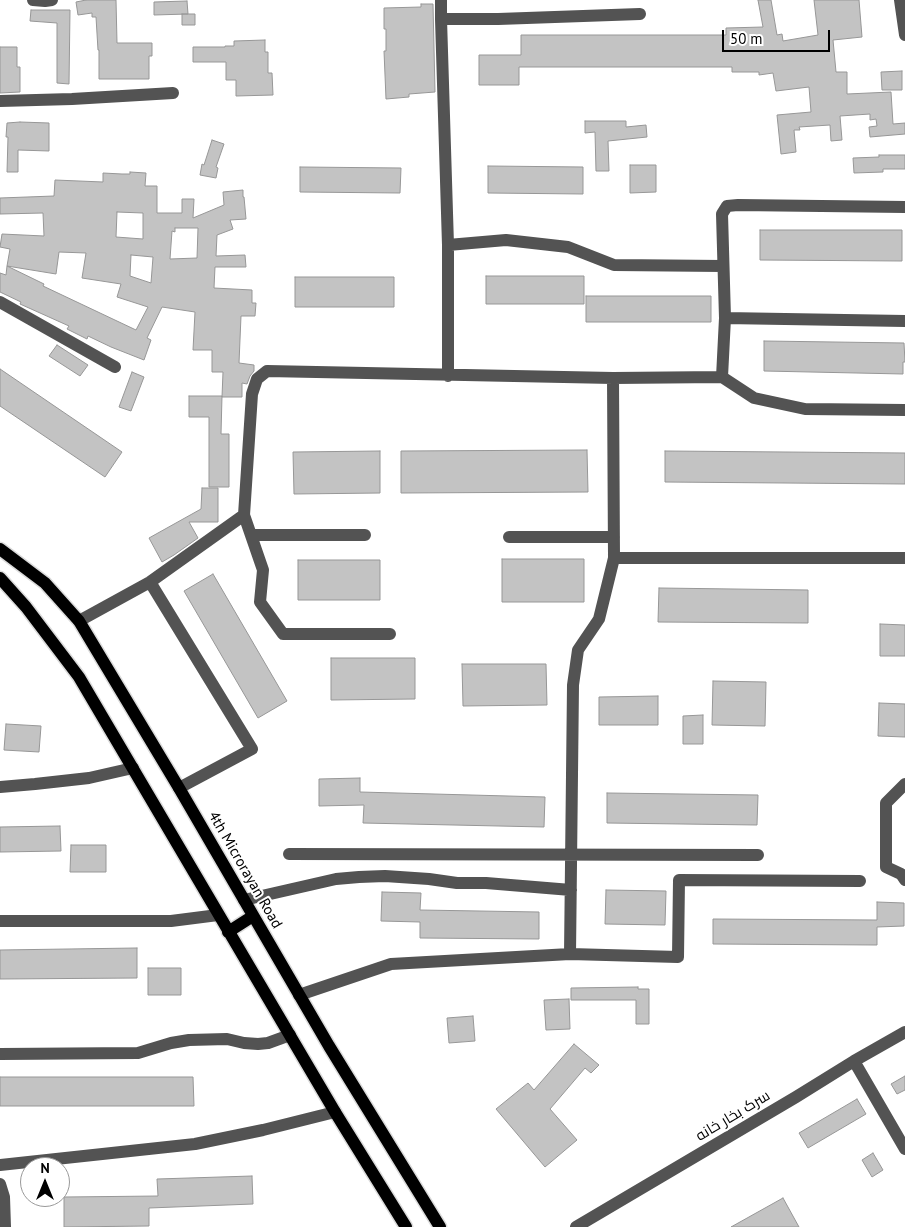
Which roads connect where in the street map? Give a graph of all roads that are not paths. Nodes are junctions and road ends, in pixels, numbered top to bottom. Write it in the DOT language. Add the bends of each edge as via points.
graph roads {
  1 [pos="33,0"];
  2 [pos="52,0"];
  3 [pos="442,0"];
  4 [pos="900,0"];
  5 [pos="640,14"];
  6 [pos="441,19"];
  7 [pos="905,35"];
  8 [pos="173,93"];
  9 [pos="0,101"];
  10 [pos="905,207"];
  11 [pos="448,245"];
  12 [pos="723,266"];
  13 [pos="0,302"];
  14 [pos="725,318"];
  15 [pos="905,321"];
  16 [pos="115,367"];
  17 [pos="448,376"];
  18 [pos="722,377"];
  19 [pos="613,378"];
  20 [pos="905,410"];
  21 [pos="244,515"];
  22 [pos="252,535"];
  23 [pos="365,535"];
  24 [pos="509,537"];
  25 [pos="614,537"];
  26 [pos="0,549"];
  27 [pos="614,558"];
  28 [pos="905,558"];
  29 [pos="0,578"];
  30 [pos="150,582"];
  31 [pos="79,622"];
  32 [pos="390,634"];
  33 [pos="134,768"];
  34 [pos="905,784"];
  35 [pos="0,787"];
  36 [pos="179,788"];
  37 [pos="289,854"];
  38 [pos="571,855"];
  39 [pos="758,855"];
  40 [pos="905,880"];
  41 [pos="860,881"];
  42 [pos="570,890"];
  43 [pos="244,900"];
  44 [pos="218,915"];
  45 [pos="253,916"];
  46 [pos="0,921"];
  47 [pos="228,932"];
  48 [pos="570,954"];
  49 [pos="299,995"];
  50 [pos="905,1032"];
  51 [pos="290,1035"];
  52 [pos="0,1054"];
  53 [pos="854,1061"];
  54 [pos="335,1112"];
  55 [pos="905,1150"];
  56 [pos="0,1165"];
  57 [pos="0,1184"];
  58 [pos="5,1227"];
  59 [pos="406,1227"];
  60 [pos="440,1227"];
  61 [pos="576,1227"];
  1 -- 2 [label="street"];
  3 -- 6 [label="street"];
  4 -- 7 [label="street"];
  5 -- 6 [label="street"];
  6 -- 11 [label="street"];
  8 -- 9 [label="street"];
  10 -- 12 [label="street" via="727,206 722,214"];
  11 -- 12 [label="street" via="506,240 568,247 614,264"];
  11 -- 17 [label="street"];
  12 -- 14 [label="street"];
  13 -- 16 [label="street"];
  14 -- 15 [label="street"];
  14 -- 18 [label="street"];
  17 -- 19 [label="street"];
  17 -- 21 [label="street" via="266,371 258,379 252,394"];
  18 -- 19 [label="street"];
  18 -- 20 [label="street" via="754,398 805,409"];
  19 -- 25 [label="street"];
  21 -- 22 [label="street"];
  21 -- 30 [label="street"];
  22 -- 23 [label="street"];
  22 -- 32 [label="street" via="263,570 260,602 283,634"];
  24 -- 25 [label="street"];
  25 -- 27 [label="street"];
  26 -- 31 [label="main road, 4th Microrayan Road" via="46,582"];
  27 -- 28 [label="street"];
  27 -- 38 [label="street" via="599,619 578,650 572,685"];
  29 -- 33 [label="main road" via="26,606 79,677"];
  30 -- 31 [label="street"];
  30 -- 36 [label="street" via="252,749"];
  31 -- 36 [label="main road, 4th Microrayan Road"];
  33 -- 35 [label="street" via="89,778"];
  33 -- 44 [label="main road"];
  34 -- 40 [label="street" via="886,803 886,867 901,874"];
  36 -- 43 [label="main road, 4th Microrayan Road"];
  37 -- 38 [label="street"];
  38 -- 39 [label="street"];
  38 -- 42 [label="street"];
  41 -- 48 [label="street" via="679,880 678,957"];
  42 -- 43 [label="street" via="360,877 336,879"];
  42 -- 48 [label="street"];
  43 -- 45 [label="main road, 4th Microrayan Road"];
  44 -- 46 [label="street" via="171,922"];
  44 -- 47 [label="main road"];
  45 -- 47 [label="main road"];
  45 -- 49 [label="main road, 4th Microrayan Road"];
  47 -- 51 [label="main road"];
  48 -- 49 [label="street" via="391,964"];
  49 -- 60 [label="main road, 4th Microrayan Road"];
  50 -- 53 [label="street, سرک بخار خانه"];
  51 -- 52 [label="street" via="258,1044 227,1038 190,1040 138,1053"];
  51 -- 54 [label="main road"];
  53 -- 55 [label="street"];
  53 -- 61 [label="street, سرک بخار خانه"];
  54 -- 56 [label="street" via="195,1144"];
  54 -- 59 [label="main road"];
  57 -- 58 [label="street"];
}
